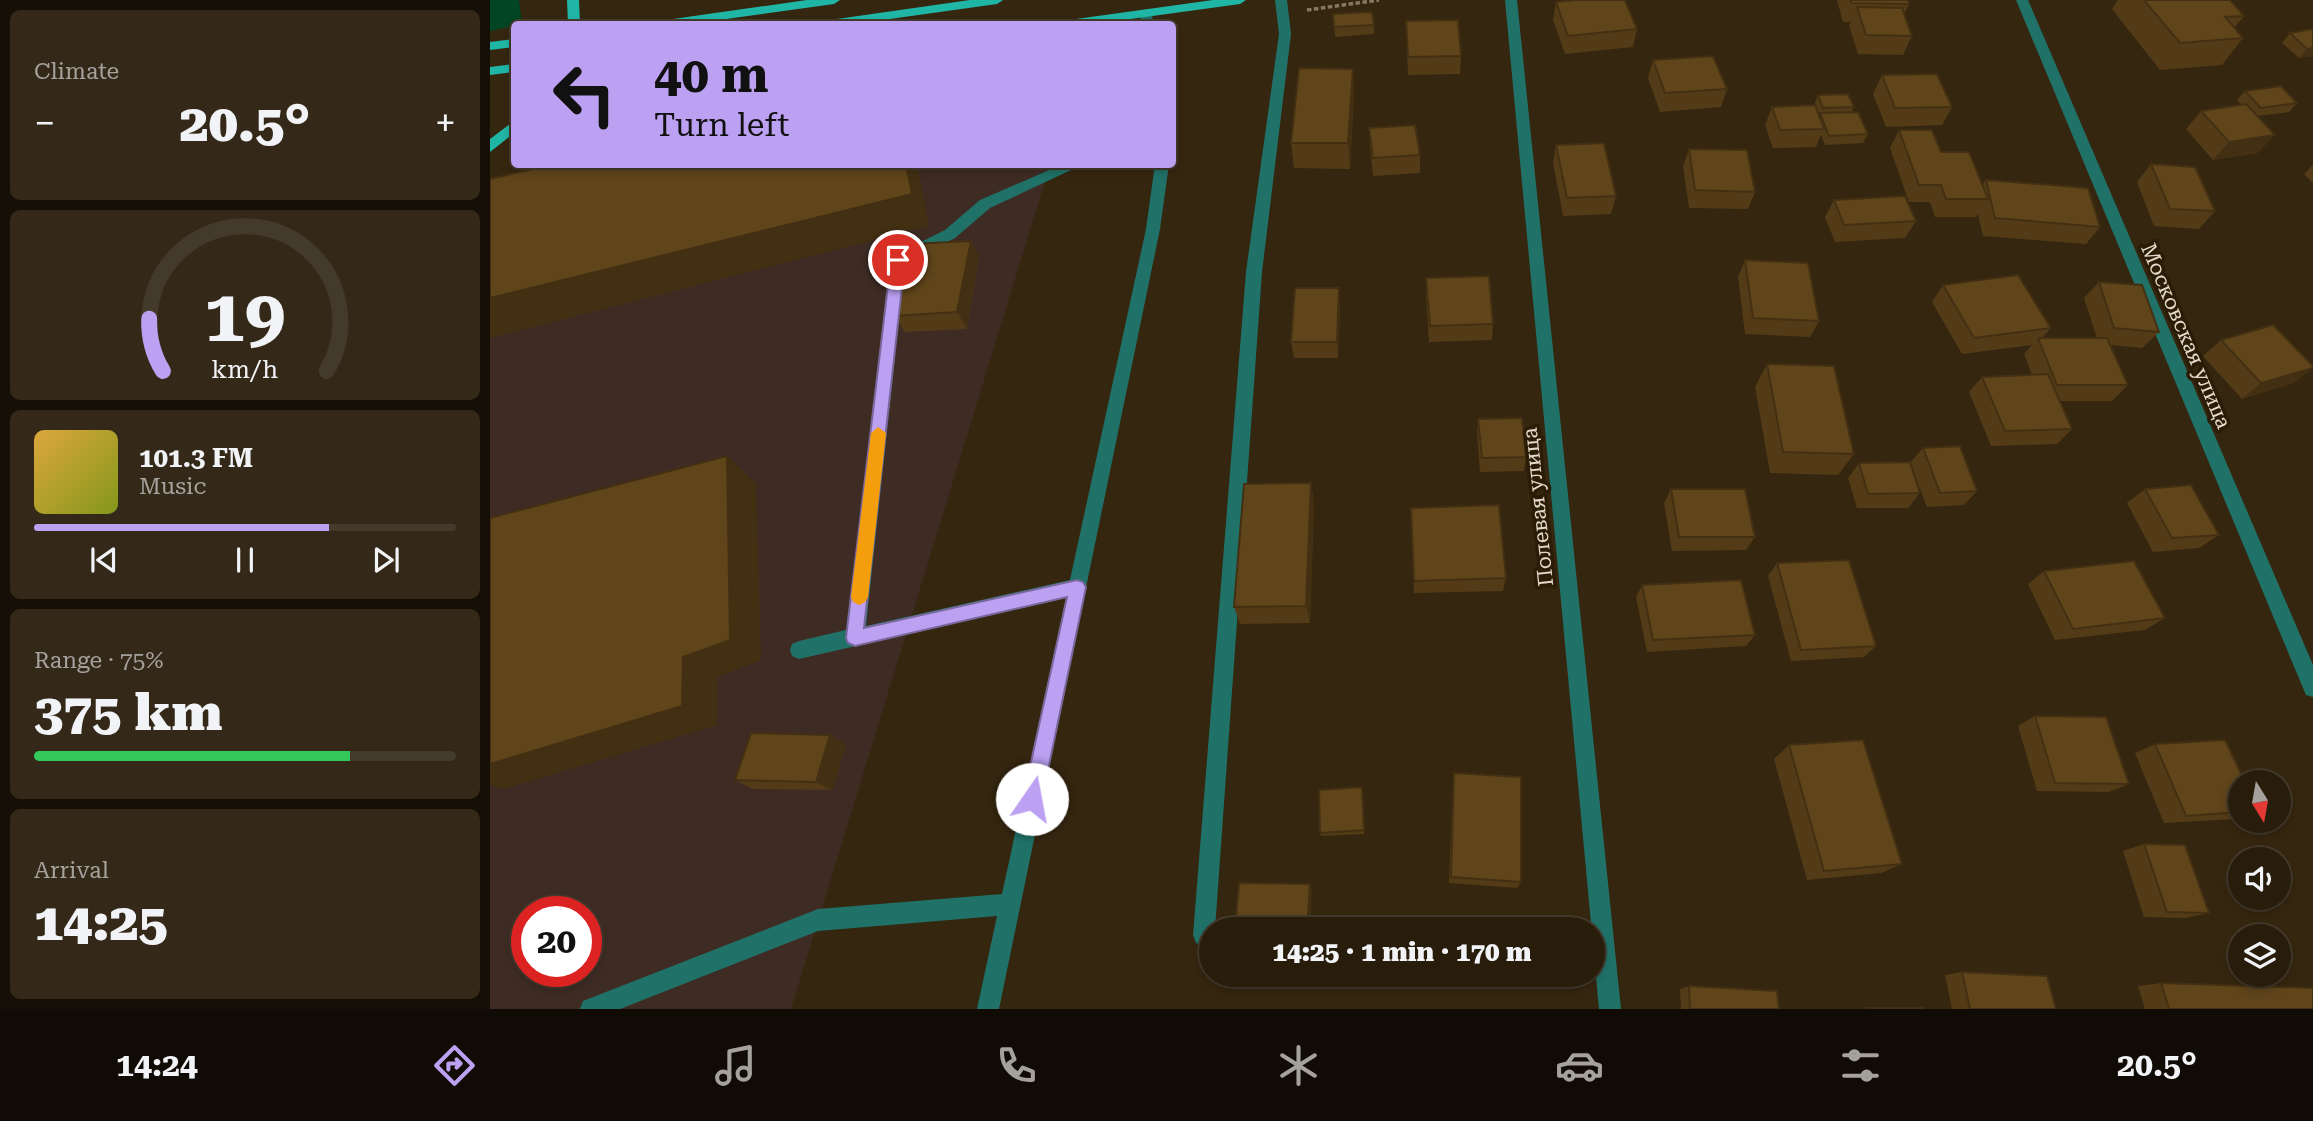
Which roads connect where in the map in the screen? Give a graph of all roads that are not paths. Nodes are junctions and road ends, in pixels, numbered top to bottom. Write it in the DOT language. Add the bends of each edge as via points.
graph roads {
  1 [pos="834,0"];
  2 [pos="997,0"];
  3 [pos="1240,0"];
  4 [pos="1511,0"];
  5 [pos="2022,0"];
  6 [pos="1281,6"];
  7 [pos="1147,19"];
  8 [pos="687,21"];
  9 [pos="851,21"];
  10 [pos="1116,21"];
  11 [pos="511,43"];
  12 [pos="490,46"];
  13 [pos="511,68"];
  14 [pos="490,71"];
  15 [pos="511,129"];
  16 [pos="511,140"];
  17 [pos="490,149"];
  18 [pos="1068,168"];
  19 [pos="1161,168"];
  20 [pos="1077,587"];
  21 [pos="855,638"];
  22 [pos="799,650"];
  23 [pos="2313,688"];
  24 [pos="1010,904"];
  25 [pos="1205,917"];
  26 [pos="591,1009"];
  27 [pos="988,1009"];
  28 [pos="1610,1009"];
  1 -- 8 [label="main road"];
  2 -- 9 [label="main road"];
  3 -- 7 [label="main road"];
  4 -- 28 [label="street, Полевая улица"];
  5 -- 23 [label="street, Московская улица"];
  6 -- 25 [label="street" via="1284,34 1254,272"];
  7 -- 10 [label="main road"];
  11 -- 12 [label="main road"];
  13 -- 14 [label="main road"];
  15 -- 17 [label="main road"];
  16 -- 17 [label="main road"];
  18 -- 21 [label="street" via="985,204 950,234 898,260"];
  19 -- 20 [label="street" via="1153,229"];
  20 -- 21 [label="street"];
  20 -- 24 [label="street"];
  21 -- 22 [label="street"];
  24 -- 26 [label="street" via="818,920"];
  24 -- 27 [label="street"];
}
